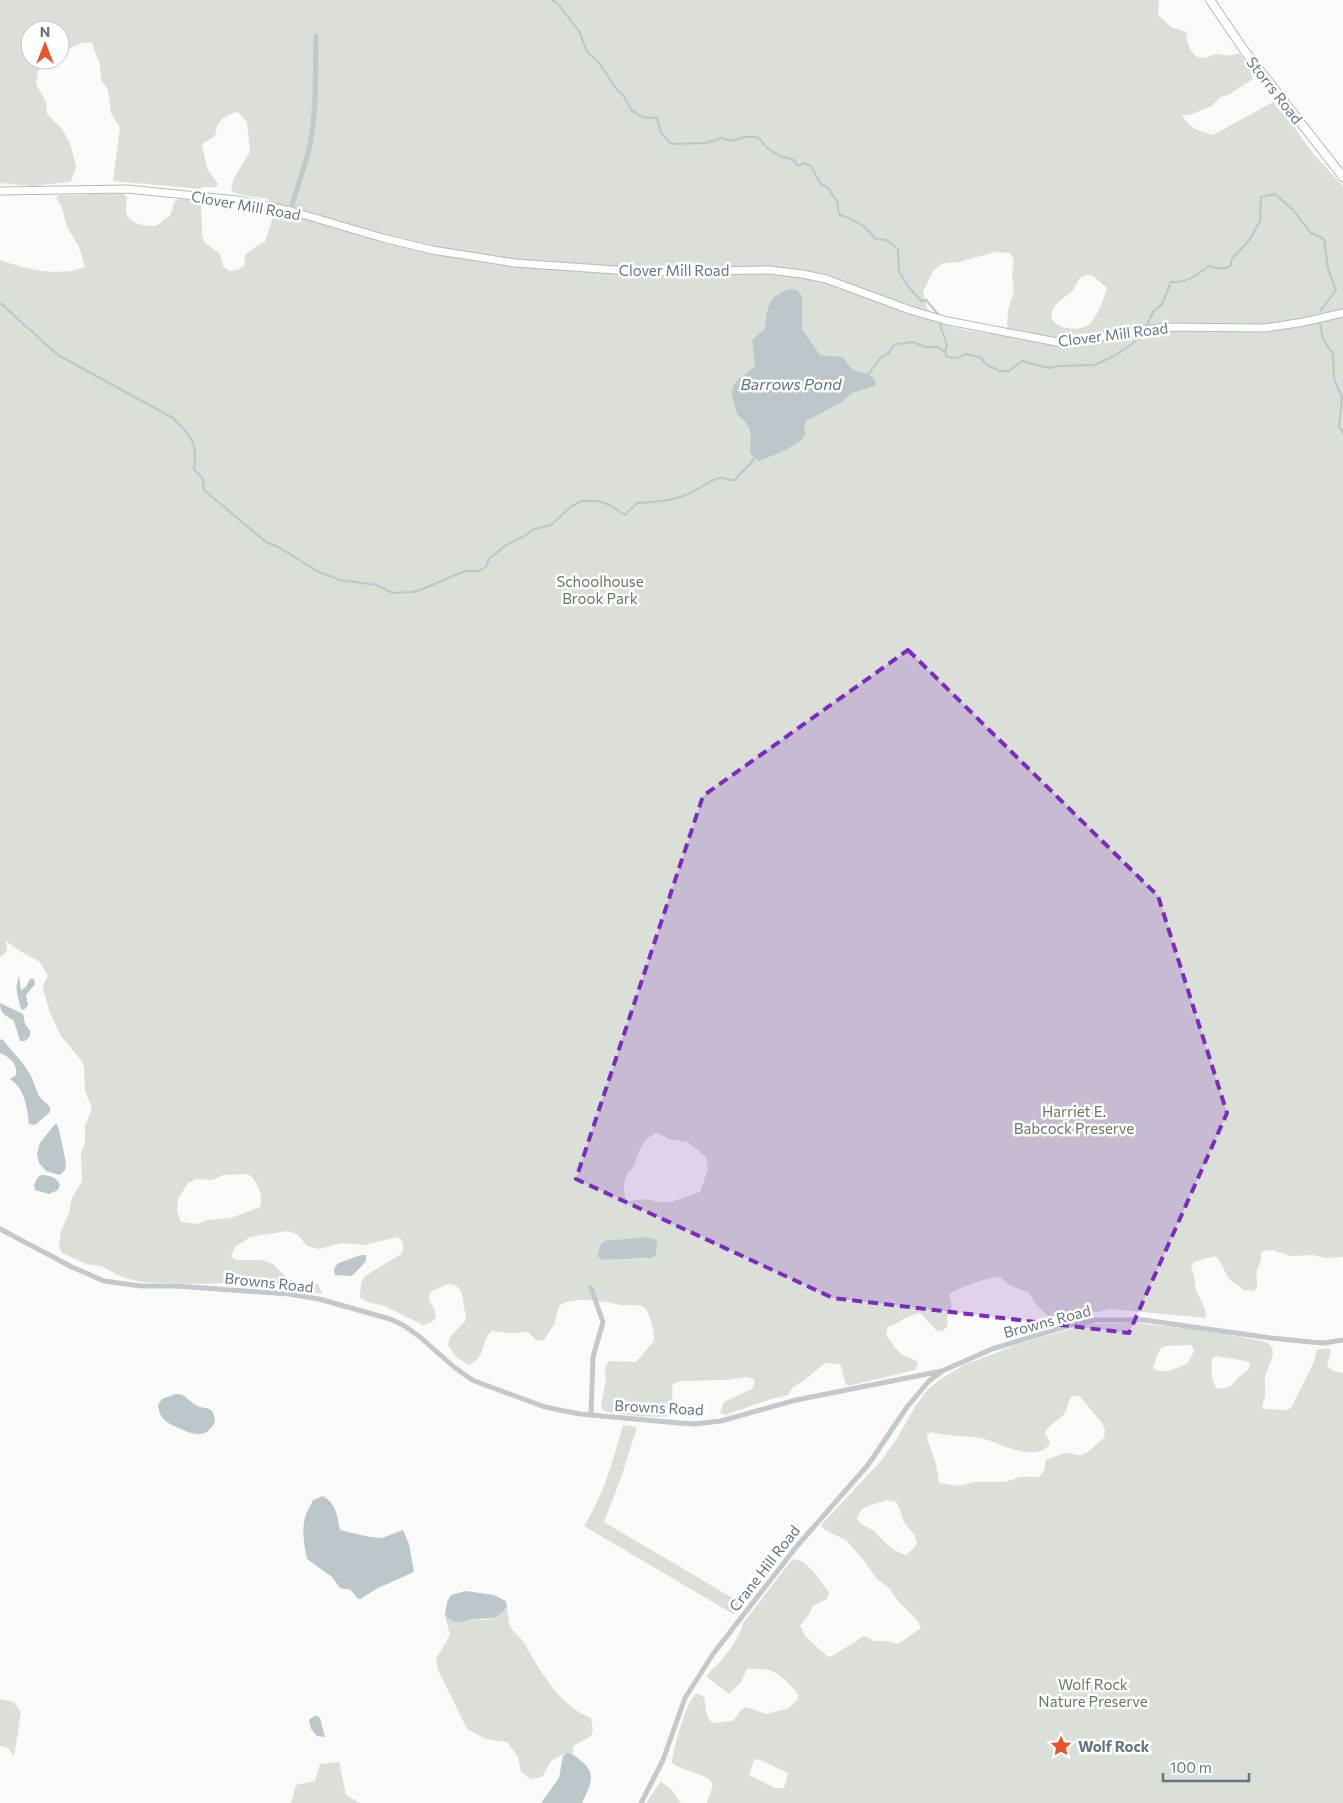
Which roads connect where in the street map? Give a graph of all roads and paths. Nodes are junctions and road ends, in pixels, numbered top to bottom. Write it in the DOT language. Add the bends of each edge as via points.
graph roads {
  1 [pos="1210,0"];
  2 [pos="316,36"];
  3 [pos="1343,177"];
  4 [pos="0,191"];
  5 [pos="291,211"];
  6 [pos="1343,313"];
  7 [pos="0,1229"];
  8 [pos="591,1288"];
  9 [pos="1343,1340"];
  10 [pos="942,1370"];
  11 [pos="591,1415"];
  12 [pos="641,1803"];
  1 -- 3 [label="main road, Storrs Road" via="1244,50"];
  2 -- 5 [label="street" via="312,132 308,157"];
  4 -- 5 [label="street, Clover Mill Road" via="127,189 237,200"];
  5 -- 6 [label="street, Clover Mill Road" via="432,250 515,263 644,272 769,270 802,274 826,279 948,321 1062,343 1164,327 1265,328"];
  7 -- 11 [label="street, Browns Road" via="104,1281 289,1294 390,1319 412,1331 458,1370 482,1384 545,1407"];
  8 -- 11 [label="street" via="603,1322 593,1357"];
  9 -- 10 [label="street, Browns Road" via="1310,1342 1144,1320 1096,1320 1003,1345"];
  10 -- 11 [label="street, Browns Road" via="796,1400 708,1423"];
  10 -- 12 [label="street, Crane Hill Road" via="907,1407 868,1465 797,1546 713,1654 685,1698 664,1760"];
}
